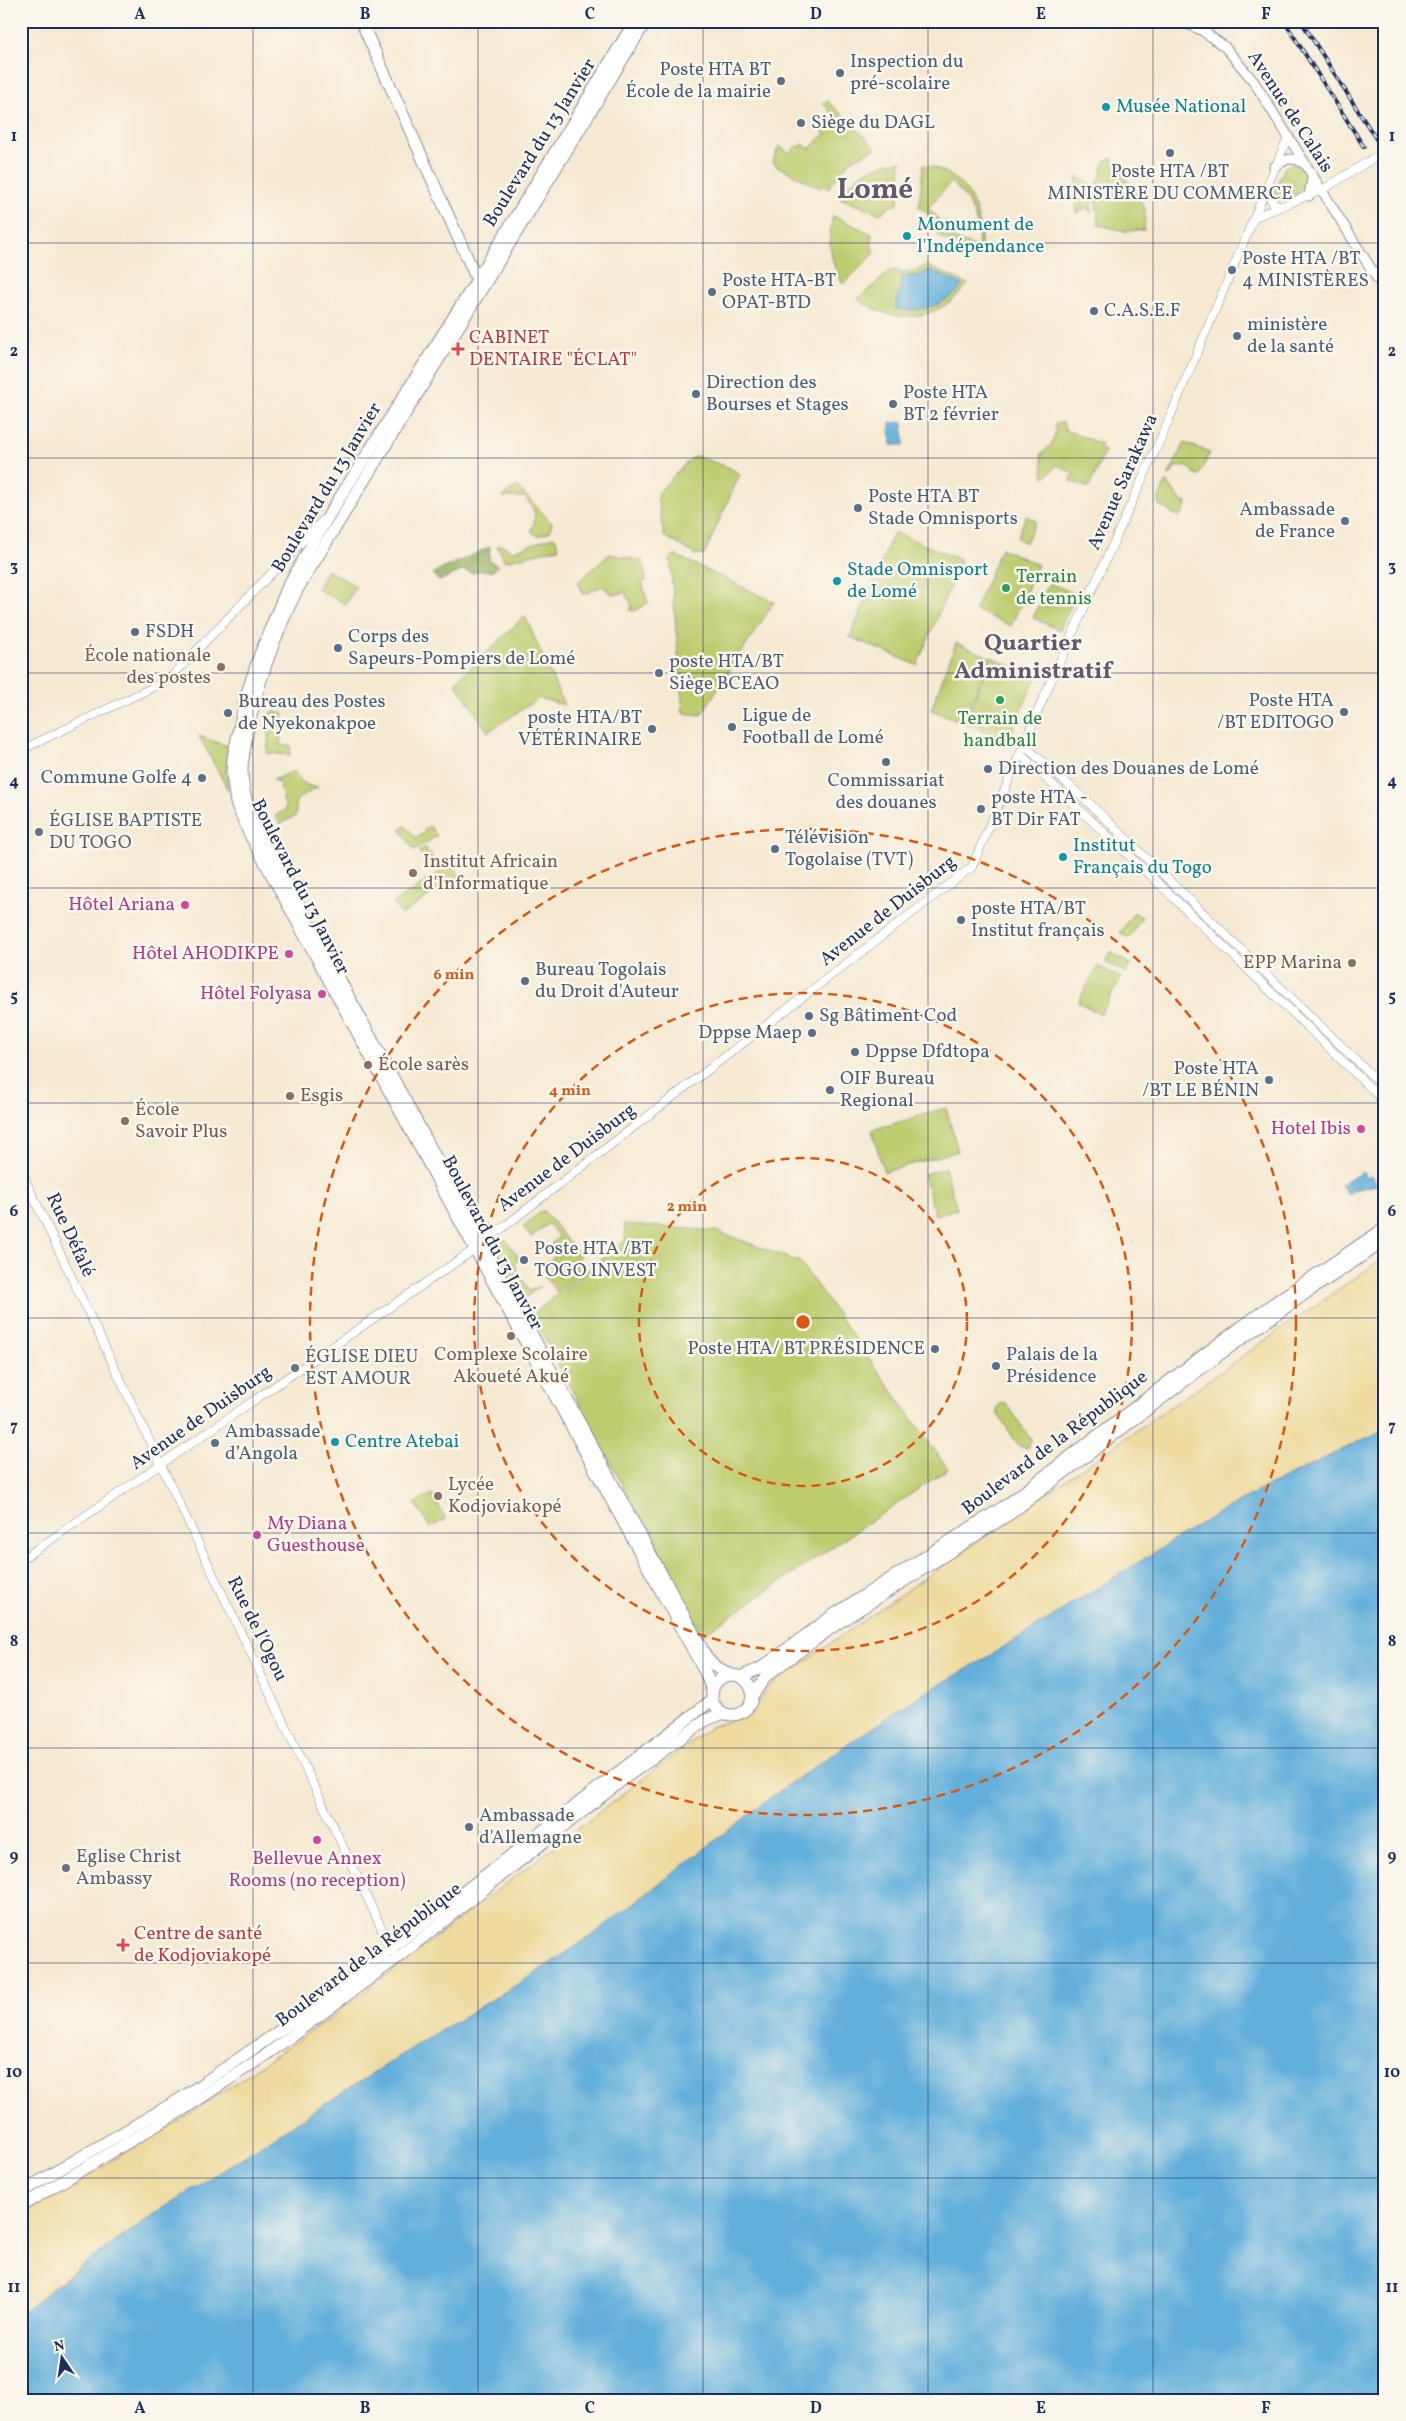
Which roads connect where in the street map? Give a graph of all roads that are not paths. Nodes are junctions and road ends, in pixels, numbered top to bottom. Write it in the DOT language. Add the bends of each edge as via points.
graph roads {
  1 [pos="361,21"];
  2 [pos="635,21"];
  3 [pos="646,21"];
  4 [pos="1181,21"];
  5 [pos="1288,137"];
  6 [pos="1385,151"];
  7 [pos="1303,163"];
  8 [pos="1274,167"];
  9 [pos="1312,178"];
  10 [pos="1266,190"];
  11 [pos="1322,190"];
  12 [pos="1309,196"];
  13 [pos="1280,207"];
  14 [pos="1255,217"];
  15 [pos="479,284"];
  16 [pos="1385,291"];
  17 [pos="328,515"];
  18 [pos="1024,745"];
  19 [pos="21,750"];
  20 [pos="1020,754"];
  21 [pos="972,867"];
  22 [pos="1159,870"];
  23 [pos="1153,878"];
  24 [pos="1172,883"];
  25 [pos="1166,890"];
  26 [pos="1385,1088"];
  27 [pos="1385,1102"];
  28 [pos="21,1171"];
  29 [pos="1385,1228"];
  30 [pos="1385,1241"];
  31 [pos="479,1246"];
  32 [pos="89,1313"];
  33 [pos="161,1465"];
  34 [pos="21,1560"];
  35 [pos="736,1676"];
  36 [pos="712,1695"];
  37 [pos="752,1696"];
  38 [pos="724,1713"];
  39 [pos="394,1954"];
  40 [pos="21,2192"];
  41 [pos="21,2206"];
  1 -- 15 [label="highway"];
  2 -- 15 [label="highway, Boulevard du 13 Janvier"];
  3 -- 15 [label="highway, Boulevard du 13 Janvier"];
  4 -- 5 [label="main road, Avenue de Calais" via="1213,37 1232,53"];
  5 -- 7 [label="main road, Avenue de Calais"];
  5 -- 8 [label="street, Avenue Sarakawa"];
  6 -- 11 [label="street"];
  7 -- 8 [label="main road" via="1290,158"];
  7 -- 9 [label="main road, Avenue de Calais"];
  8 -- 10 [label="street, Avenue Sarakawa"];
  9 -- 11 [label="main road, Avenue de Calais"];
  9 -- 12 [label="main road"];
  10 -- 13 [label="street" via="1273,203"];
  10 -- 14 [label="street, Avenue Sarakawa"];
  11 -- 12 [label="street"];
  11 -- 16 [label="main road, Avenue de Calais"];
  12 -- 13 [label="street"];
  13 -- 14 [label="street"];
  14 -- 18 [label="street, Avenue Sarakawa" via="1131,508 1112,544"];
  15 -- 17 [label="highway, Boulevard du 13 Janvier"];
  15 -- 31 [label="highway, Boulevard du 13 Janvier" via="297,590 269,656 256,698 242,768 245,799 252,818"];
  17 -- 19 [label="street" via="168,680"];
  17 -- 31 [label="highway, Boulevard du 13 Janvier" via="278,608 246,696 232,766 236,803 321,968"];
  18 -- 20 [label="street, Avenue Sarakawa"];
  18 -- 22 [label="street"];
  20 -- 21 [label="street, Avenue Sarakawa"];
  20 -- 23 [label="street"];
  21 -- 31 [label="street, Avenue de Duisburg"];
  22 -- 23 [label="street"];
  22 -- 24 [label="street"];
  23 -- 25 [label="street"];
  24 -- 25 [label="street"];
  24 -- 26 [label="street"];
  25 -- 27 [label="street"];
  28 -- 32 [label="street, Rue Défalé"];
  29 -- 35 [label="highway, Boulevard de la République" via="1234,1333 1008,1504 832,1616 761,1668"];
  30 -- 37 [label="highway, Boulevard de la République" via="1216,1357 1011,1513 838,1623 767,1675"];
  31 -- 33 [label="street, Avenue de Duisburg"];
  31 -- 35 [label="highway, Boulevard du 13 Janvier" via="707,1658 715,1666"];
  31 -- 36 [label="highway, Boulevard du 13 Janvier" via="706,1674"];
  32 -- 33 [label="street, Rue de l'Ogou"];
  33 -- 34 [label="street, Avenue de Duisburg"];
  33 -- 39 [label="street, Rue de l'Ogou"];
  35 -- 36 [label="highway" via="721,1678"];
  35 -- 37 [label="highway" via="749,1685"];
  36 -- 38 [label="highway" via="717,1708"];
  36 -- 39 [label="highway, Boulevard de la République"];
  37 -- 38 [label="highway" via="740,1713"];
  38 -- 39 [label="highway, Boulevard de la République" via="706,1720 625,1778"];
  39 -- 40 [label="highway, Boulevard de la République" via="180,2099"];
  39 -- 41 [label="highway, Boulevard de la République" via="233,2077"];
}
